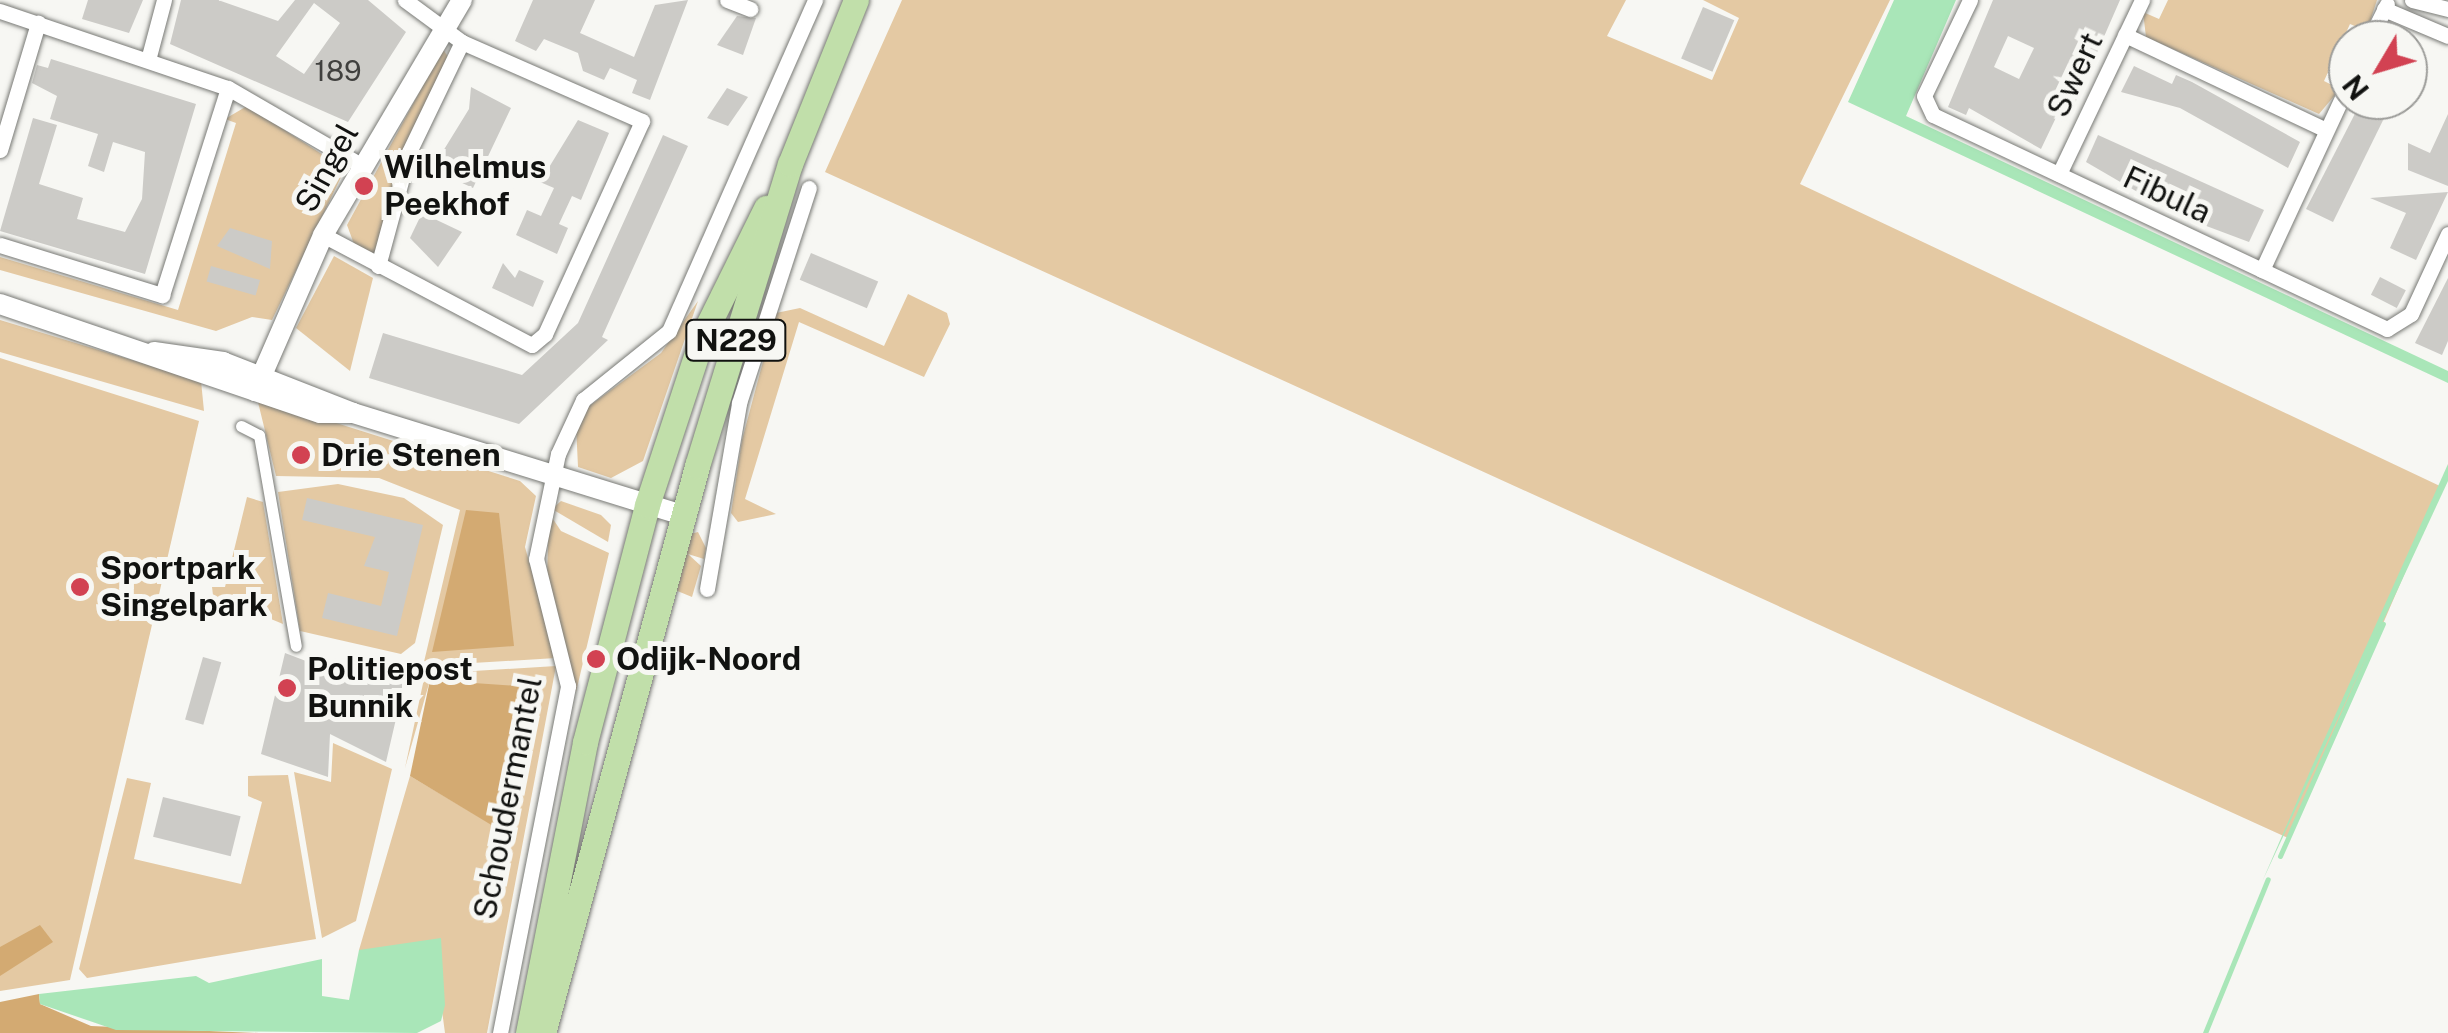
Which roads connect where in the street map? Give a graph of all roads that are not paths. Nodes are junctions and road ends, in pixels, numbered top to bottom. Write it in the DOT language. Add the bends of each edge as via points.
graph roads {
  1 [pos="164,0"];
  2 [pos="406,0"];
  3 [pos="462,0"];
  4 [pos="727,0"];
  5 [pos="815,0"];
  6 [pos="856,0"];
  7 [pos="1970,0"];
  8 [pos="2142,0"];
  9 [pos="2412,0"];
  10 [pos="2386,4"];
  11 [pos="750,9"];
  12 [pos="2448,9"];
  13 [pos="0,11"];
  14 [pos="38,23"];
  15 [pos="443,29"];
  16 [pos="2124,36"];
  17 [pos="2448,36"];
  18 [pos="462,42"];
  19 [pos="148,60"];
  20 [pos="228,88"];
  21 [pos="2331,120"];
  22 [pos="2326,130"];
  23 [pos="0,150"];
  24 [pos="790,164"];
  25 [pos="361,165"];
  26 [pos="2059,174"];
  27 [pos="809,188"];
  28 [pos="2448,234"];
  29 [pos="323,235"];
  30 [pos="0,245"];
  31 [pos="378,266"];
  32 [pos="2262,270"];
  33 [pos="0,304"];
  34 [pos="259,383"];
  35 [pos="241,426"];
  36 [pos="552,472"];
  37 [pos="647,505"];
  38 [pos="682,515"];
  39 [pos="717,525"];
  40 [pos="707,589"];
  41 [pos="296,646"];
  42 [pos="500,1033"];
  43 [pos="528,1033"];
  44 [pos="543,1033"];
  1 -- 19 [label="street"];
  2 -- 15 [label="street"];
  3 -- 15 [label="street, Singel"];
  4 -- 11 [label="street"];
  5 -- 36 [label="street, Schoudermantel" via="669,331 584,400"];
  6 -- 24 [label="main road, Schoudermantel / N229"];
  7 -- 26 [label="street, Fibula" via="1927,107"];
  8 -- 16 [label="street, Swert"];
  9 -- 12 [label="street"];
  10 -- 17 [label="street"];
  13 -- 14 [label="street"];
  14 -- 19 [label="street"];
  14 -- 23 [label="street"];
  15 -- 18 [label="street"];
  15 -- 25 [label="street, Singel"];
  16 -- 22 [label="street"];
  16 -- 26 [label="street, Swert"];
  18 -- 31 [label="street, Singel" via="409,152"];
  18 -- 31 [label="street" via="642,121 540,341 517,344"];
  19 -- 20 [label="street"];
  20 -- 25 [label="street"];
  20 -- 30 [label="street" via="162,295"];
  21 -- 22 [label="street"];
  22 -- 32 [label="street"];
  24 -- 37 [label="main road, Schoudermantel / N229" via="710,317"];
  24 -- 38 [label="main road, Schoudermantel / N229"];
  25 -- 29 [label="street, Singel"];
  26 -- 32 [label="street, Fibula"];
  27 -- 39 [label="street" via="754,344"];
  28 -- 32 [label="street, Fibula" via="2411,314 2395,328"];
  29 -- 31 [label="street"];
  29 -- 34 [label="street, Singel"];
  33 -- 34 [label="street"];
  34 -- 36 [label="street"];
  35 -- 41 [label="street" via="259,435"];
  36 -- 37 [label="street"];
  36 -- 42 [label="street, Schoudermantel" via="536,559 568,686"];
  37 -- 38 [label="street"];
  37 -- 43 [label="main road, Schoudermantel / N229" via="585,742"];
  38 -- 39 [label="street"];
  38 -- 44 [label="main road, Schoudermantel / N229"];
  39 -- 40 [label="street"];
}
